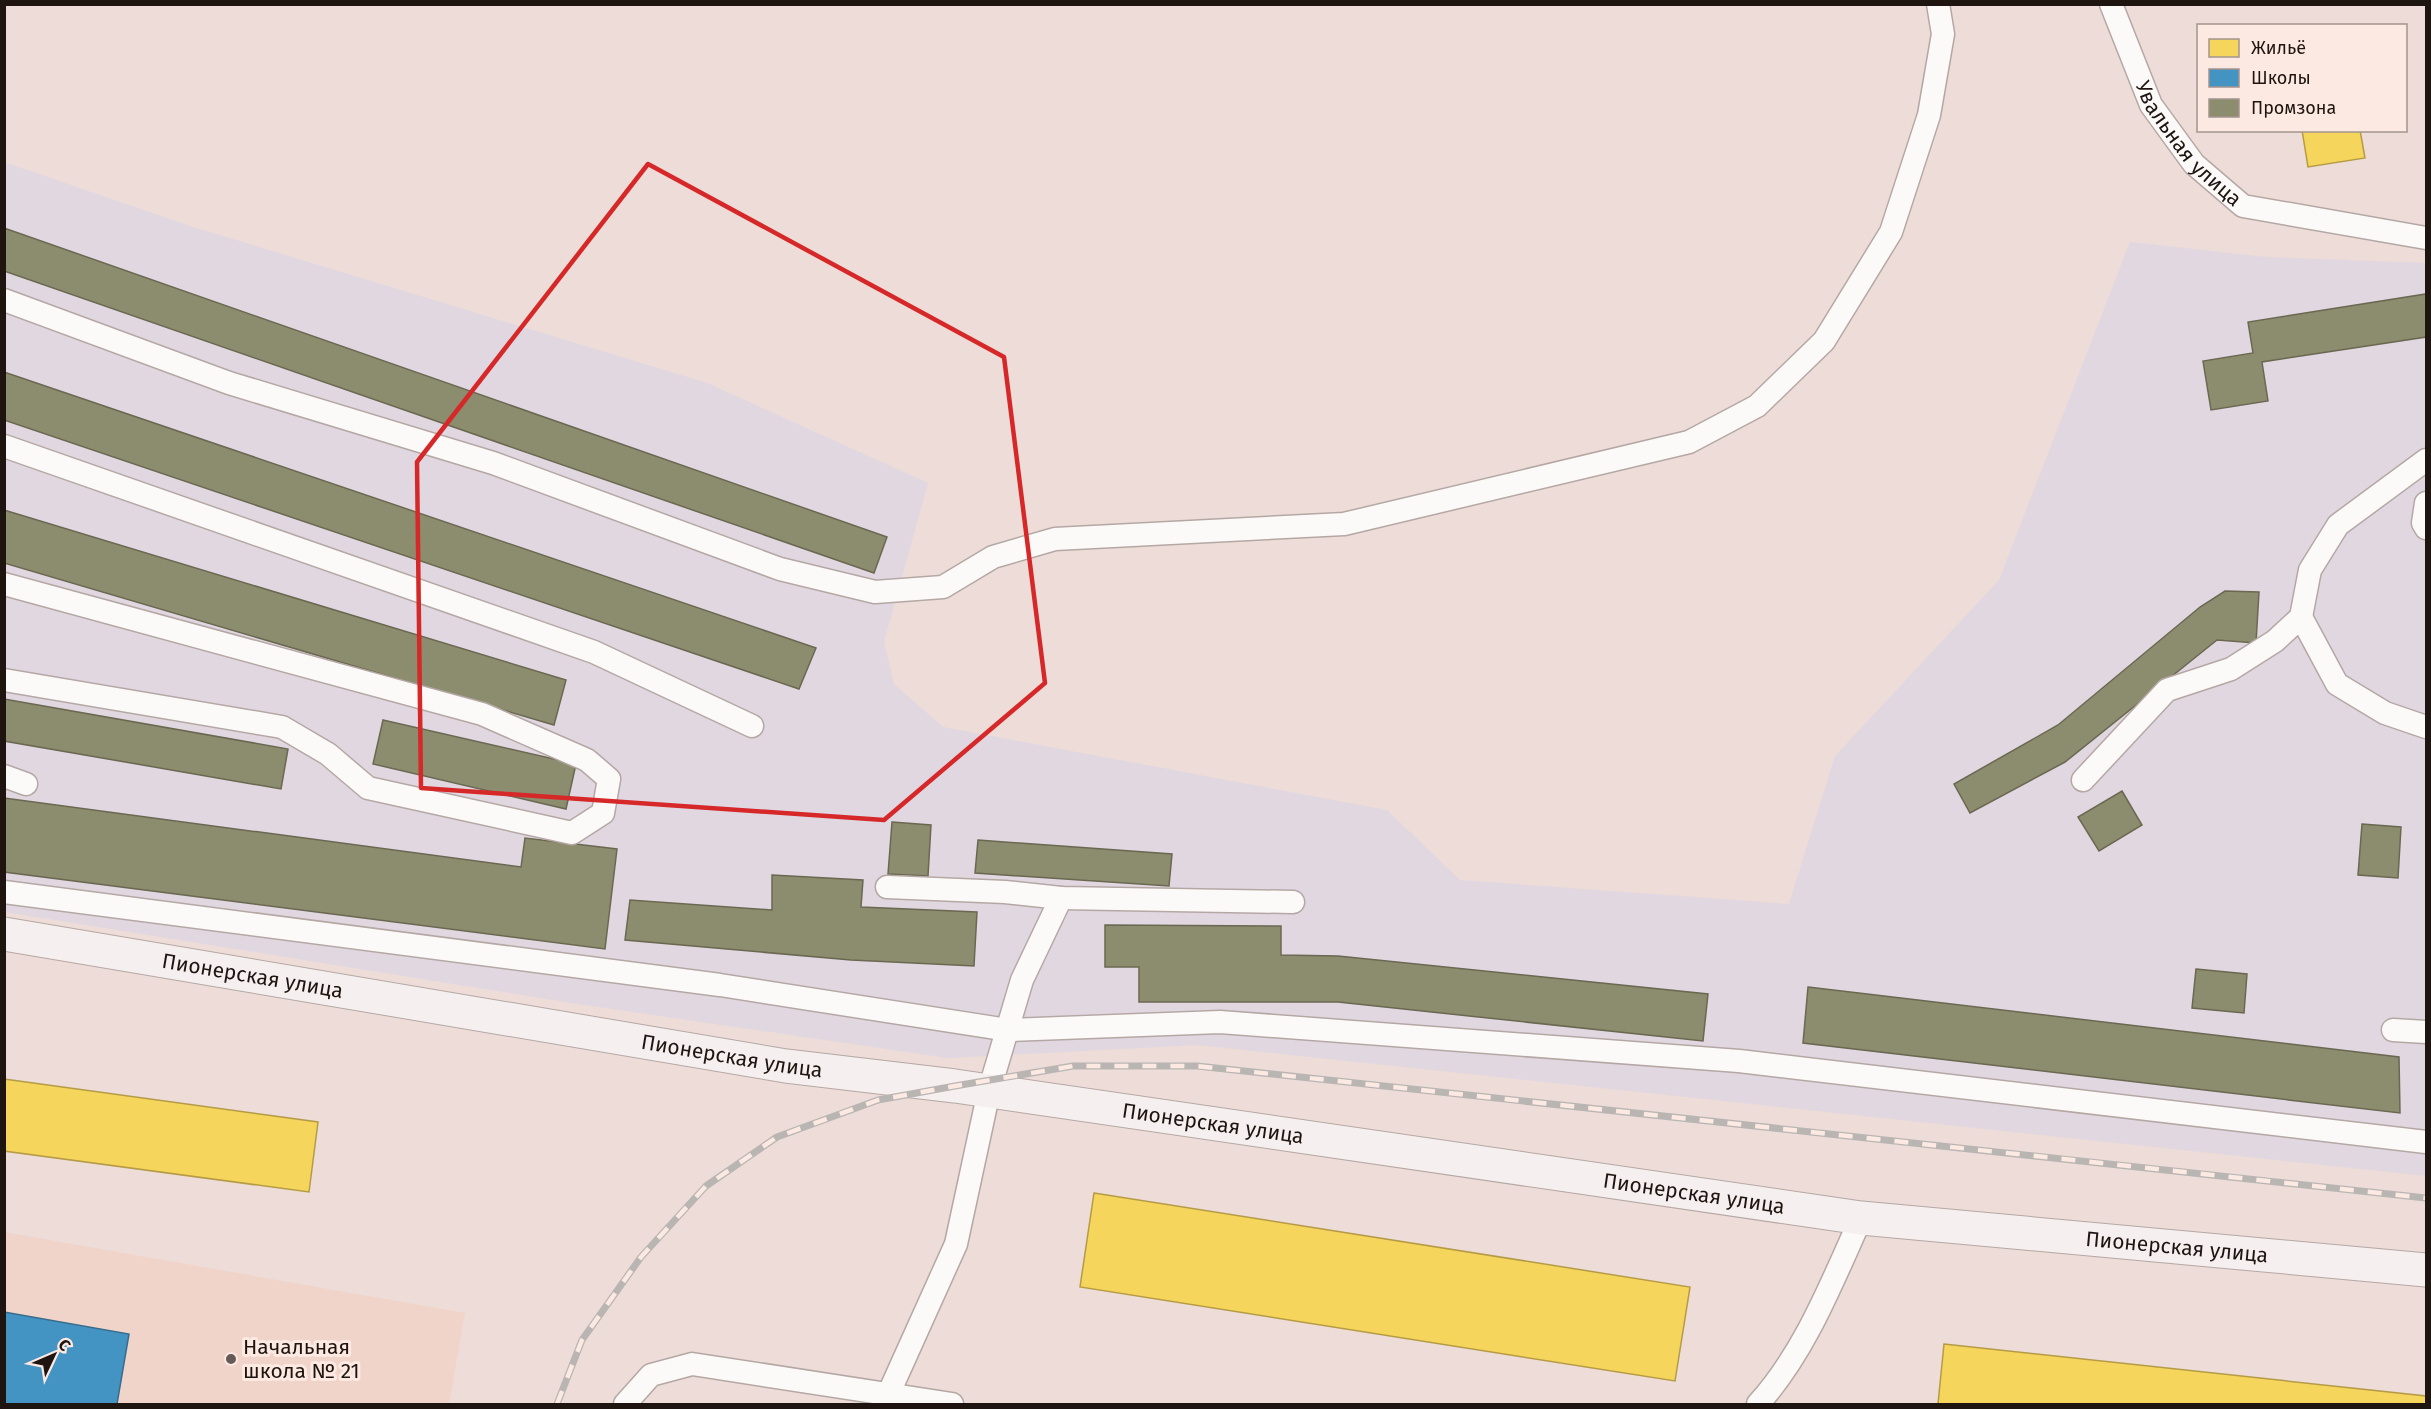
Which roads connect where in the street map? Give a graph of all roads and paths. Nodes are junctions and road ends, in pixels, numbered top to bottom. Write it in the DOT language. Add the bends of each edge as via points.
graph roads {
  1 [pos="1938,4"];
  2 [pos="2111,4"];
  3 [pos="2427,238"];
  4 [pos="4,300"];
  5 [pos="4,446"];
  6 [pos="2427,460"];
  7 [pos="2427,503"];
  8 [pos="2427,528"];
  9 [pos="4,584"];
  10 [pos="2301,618"];
  11 [pos="4,680"];
  12 [pos="752,726"];
  13 [pos="2427,726"];
  14 [pos="2083,780"];
  15 [pos="887,886"];
  16 [pos="4,892"];
  17 [pos="1061,898"];
  18 [pos="1293,902"];
  19 [pos="4,934"];
  20 [pos="1008,1030"];
  21 [pos="2393,1030"];
  22 [pos="2427,1032"];
  23 [pos="989,1091"];
  24 [pos="2427,1142"];
  25 [pos="1861,1218"];
  26 [pos="2427,1270"];
  27 [pos="888,1395"];
  28 [pos="842,1396"];
  29 [pos="625,1404"];
  30 [pos="952,1404"];
  31 [pos="1758,1404"];
  1 -- 4 [label="lane" via="1943,34 1929,115 1891,231 1824,341 1757,406 1689,442 1344,524 1055,539 993,557 943,587 875,592 780,569 493,463 230,383"];
  2 -- 3 [label="lane, Увальная улица" via="2151,105 2194,164 2243,206"];
  5 -- 12 [label="lane" via="594,652"];
  6 -- 10 [label="lane" via="2338,525 2310,570"];
  7 -- 8 [label="lane" via="2423,523"];
  9 -- 11 [label="lane" via="482,714 587,760 609,779 603,813 572,833 368,789 328,754 282,727"];
  10 -- 13 [label="lane" via="2337,684 2385,712"];
  10 -- 14 [label="lane" via="2275,641 2231,669 2167,690"];
  15 -- 17 [label="lane"];
  16 -- 20 [label="lane" via="720,985"];
  17 -- 18 [label="lane"];
  17 -- 20 [label="lane" via="1022,980"];
  19 -- 23 [label="main road, Пионерская улица" via="786,1066"];
  20 -- 23 [label="lane"];
  20 -- 24 [label="lane" via="1220,1022 1739,1061"];
  21 -- 22 [label="lane"];
  23 -- 25 [label="main road, Пионерская улица"];
  23 -- 27 [label="lane" via="956,1244"];
  25 -- 26 [label="main road, Пионерская улица"];
  25 -- 31 [label="lane" via="1822,1304 1775,1385"];
  27 -- 28 [label="lane"];
  27 -- 30 [label="lane"];
  28 -- 29 [label="lane" via="692,1364 651,1375"];
}
